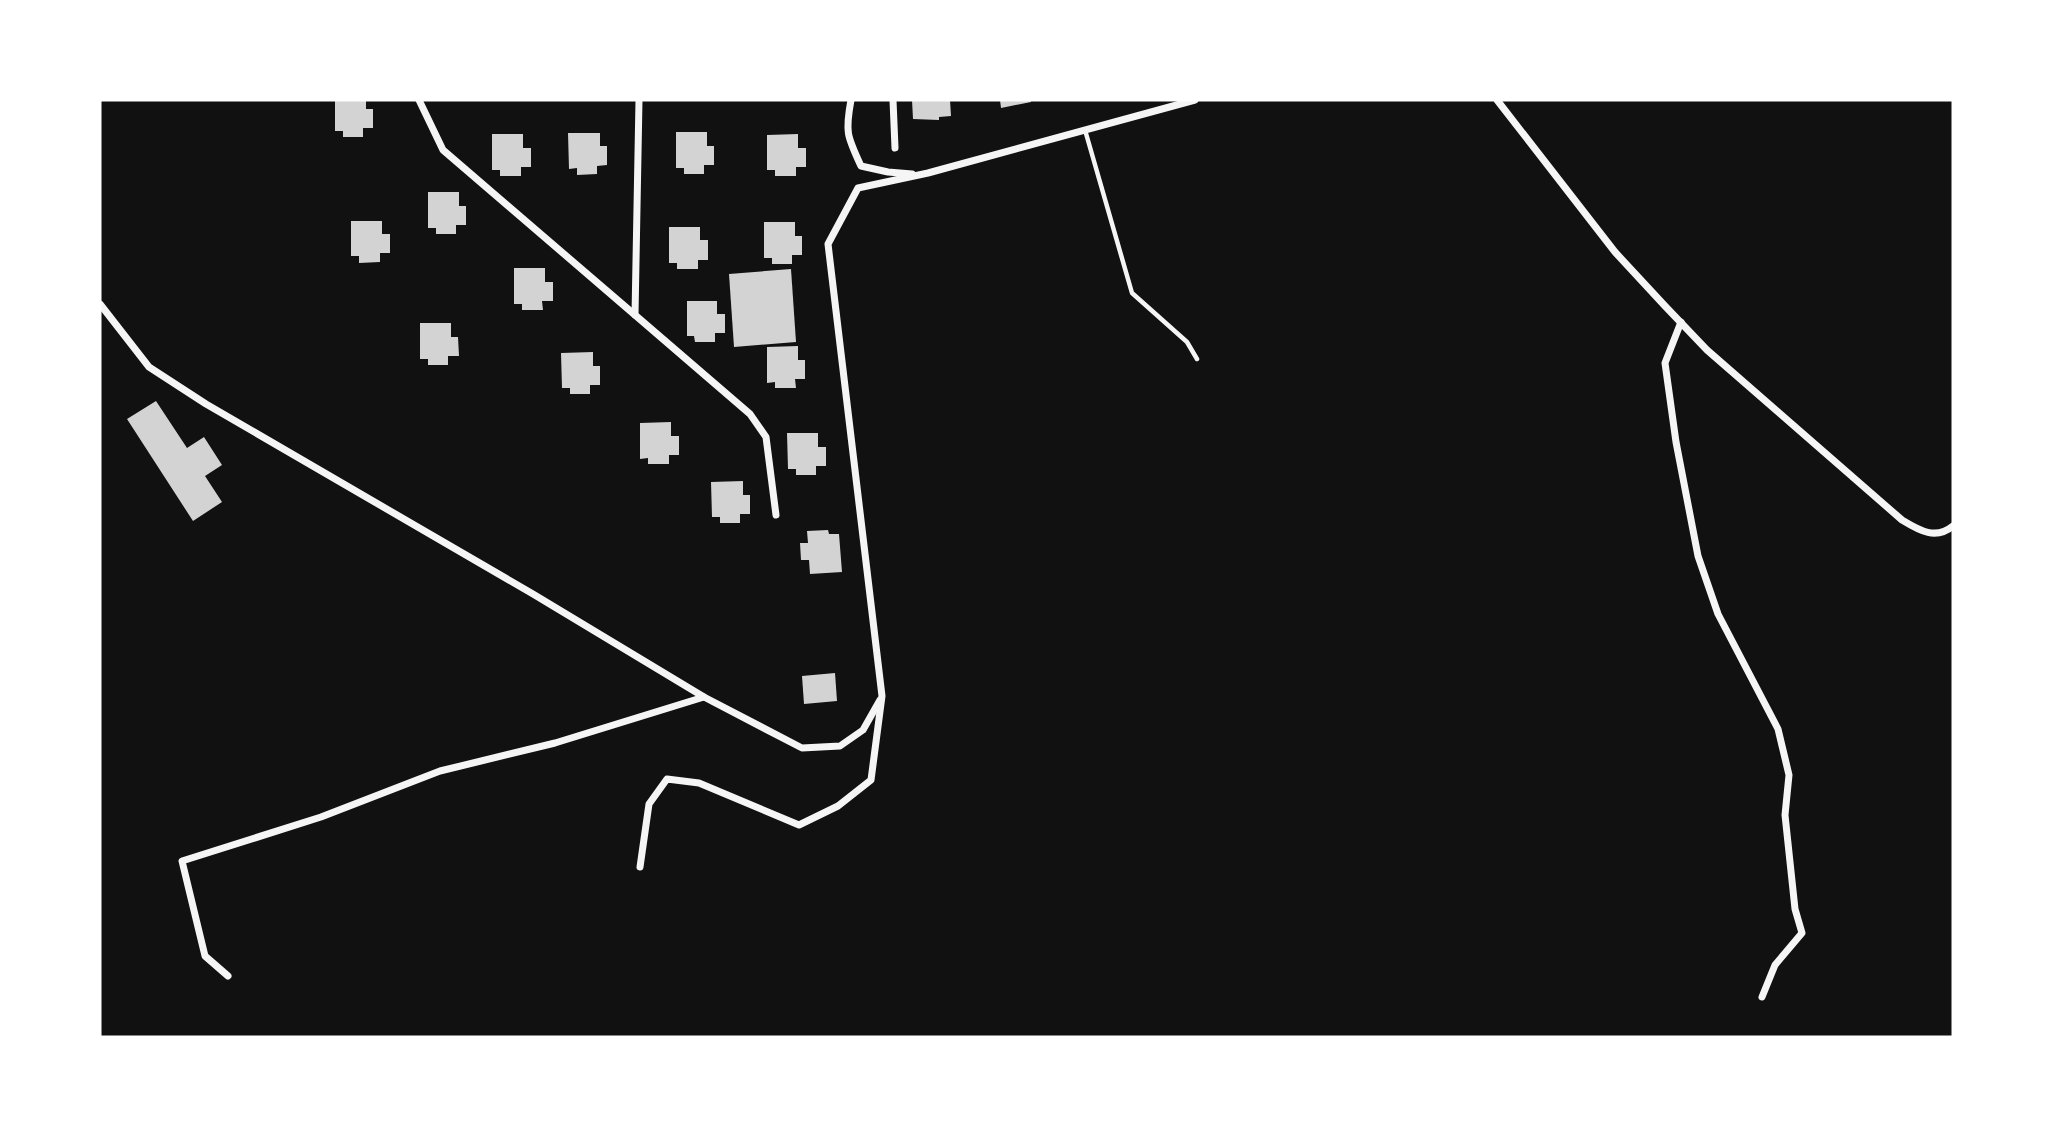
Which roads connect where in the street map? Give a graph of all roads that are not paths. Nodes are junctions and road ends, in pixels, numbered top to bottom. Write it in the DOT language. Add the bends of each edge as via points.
graph roads {
  1 [pos="419,100"];
  2 [pos="639,100"];
  3 [pos="851,100"];
  4 [pos="893,100"];
  5 [pos="1195,100"];
  6 [pos="1497,100"];
  7 [pos="1085,130"];
  8 [pos="895,148"];
  9 [pos="921,174"];
  10 [pos="100,304"];
  11 [pos="635,315"];
  12 [pos="1681,322"];
  13 [pos="1197,359"];
  14 [pos="776,515"];
  15 [pos="1953,526"];
  16 [pos="883,696"];
  17 [pos="704,697"];
  18 [pos="640,867"];
  19 [pos="228,976"];
  20 [pos="1762,997"];
  1 -- 11 [label="street" via="443,150"];
  2 -- 11 [label="street"];
  3 -- 9 [label="street" via="846,127 861,166"];
  4 -- 8 [label="street"];
  5 -- 7 [label="street"];
  6 -- 12 [label="street" via="1615,252"];
  7 -- 9 [label="street"];
  7 -- 13 [label="lane" via="1132,293 1187,342"];
  9 -- 16 [label="street" via="858,188 828,244"];
  10 -- 17 [label="street" via="160,375"];
  11 -- 14 [label="street" via="750,414 766,437"];
  12 -- 15 [label="street" via="1770,407 1902,520 1932,534 1945,533"];
  12 -- 20 [label="street" via="1665,363 1698,556 1718,614 1778,729 1788,775 1784,814 1802,933 1775,965"];
  16 -- 17 [label="street" via="863,730 840,746 802,748"];
  16 -- 18 [label="street" via="871,780 838,806 799,825 699,783 667,779 649,804"];
  17 -- 19 [label="street" via="555,743 440,771 321,817 183,861 205,956"];
}
